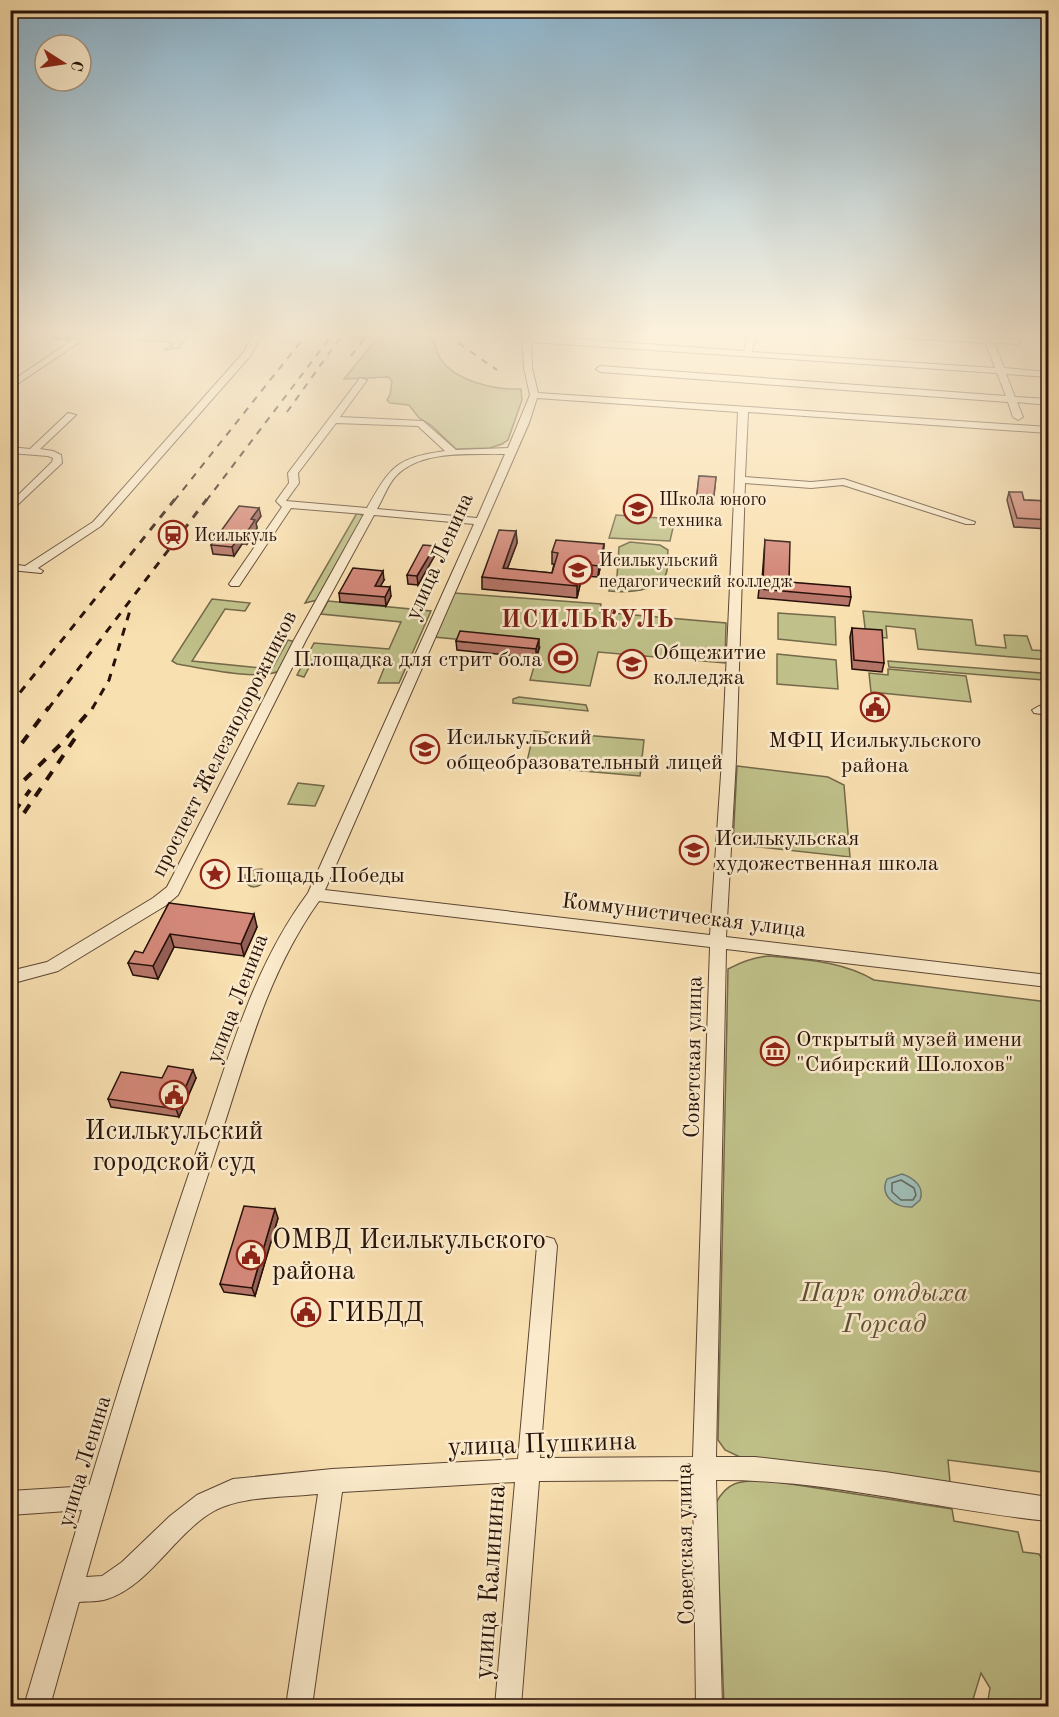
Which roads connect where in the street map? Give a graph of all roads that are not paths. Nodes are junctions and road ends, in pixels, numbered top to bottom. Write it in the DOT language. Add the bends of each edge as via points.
graph roads {
  1 [pos="71,415"];
  2 [pos="194,415"];
  3 [pos="337,415"];
  4 [pos="525,415"];
  5 [pos="743,415"];
  6 [pos="821,415"];
  7 [pos="333,420"];
  8 [pos="1048,430"];
  9 [pos="10,450"];
  10 [pos="510,451"];
  11 [pos="32,452"];
  12 [pos="454,454"];
  13 [pos="741,480"];
  14 [pos="285,504"];
  15 [pos="10,509"];
  16 [pos="369,512"];
  17 [pos="479,521"];
  18 [pos="970,522"];
  19 [pos="10,567"];
  20 [pos="28,569"];
  21 [pos="42,572"];
  22 [pos="235,585"];
  23 [pos="315,895"];
  24 [pos="718,941"];
  25 [pos="10,978"];
  26 [pos="1048,981"];
  27 [pos="547,1246"];
  28 [pos="705,1467"];
  29 [pos="526,1470"];
  30 [pos="332,1481"];
  31 [pos="96,1497"];
  32 [pos="10,1503"];
  33 [pos="1048,1509"];
  34 [pos="70,1590"];
  35 [pos="37,1707"];
  36 [pos="299,1707"];
  37 [pos="508,1707"];
  38 [pos="709,1707"];
  1 -- 11 [label="street"];
  2 -- 20 [label="street" via="97,524"];
  3 -- 7 [label="street"];
  4 -- 10 [label="street, улица Ленина"];
  5 -- 13 [label="street, Советская улица"];
  6 -- 8 [label="street"];
  7 -- 12 [label="street" via="420,423"];
  7 -- 14 [label="street" via="293,473 294,483 281,501"];
  9 -- 11 [label="street"];
  10 -- 12 [label="street, проспект Железнодорожников"];
  10 -- 17 [label="street, улица Ленина"];
  11 -- 15 [label="street" via="50,453 58,457 57,464"];
  12 -- 16 [label="street, проспект Железнодорожников" via="413,459 400,466"];
  13 -- 18 [label="street" via="812,485 844,482"];
  13 -- 24 [label="street, Советская улица"];
  14 -- 16 [label="street"];
  14 -- 22 [label="street"];
  16 -- 17 [label="street"];
  16 -- 25 [label="street, проспект Железнодорожников" via="173,891 52,967"];
  17 -- 23 [label="street, улица Ленина"];
  19 -- 20 [label="street"];
  20 -- 21 [label="street"];
  23 -- 24 [label="street, Коммунистическая улица"];
  23 -- 31 [label="street, улица Ленина" via="285,936 257,1000"];
  24 -- 26 [label="street, Коммунистическая улица"];
  24 -- 28 [label="street, Советская улица"];
  27 -- 29 [label="street, улица Калинина"];
  28 -- 29 [label="street, улица Пушкина"];
  28 -- 33 [label="street, улица Пушкина" via="755,1468"];
  28 -- 38 [label="street, Советская улица"];
  29 -- 30 [label="street, улица Пушкина"];
  29 -- 37 [label="street, улица Калинина"];
  30 -- 34 [label="street, улица Пушкина" via="232,1491 205,1503 131,1570 105,1588"];
  30 -- 36 [label="street"];
  31 -- 32 [label="street"];
  31 -- 34 [label="street, улица Ленина"];
  34 -- 35 [label="street, улица Ленина"];
}
